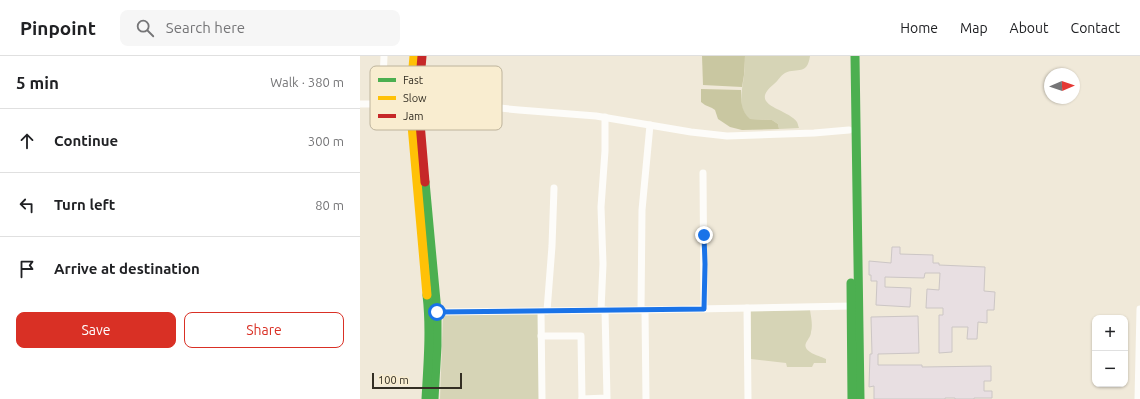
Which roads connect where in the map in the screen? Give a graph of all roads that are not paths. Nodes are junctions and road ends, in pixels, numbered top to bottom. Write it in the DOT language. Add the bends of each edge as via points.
graph roads {
  1 [pos="384,56"];
  2 [pos="414,56"];
  3 [pos="422,56"];
  4 [pos="848,56"];
  5 [pos="855,56"];
  6 [pos="384,66"];
  7 [pos="414,66"];
  8 [pos="420,66"];
  9 [pos="502,109"];
  10 [pos="605,117"];
  11 [pos="650,125"];
  12 [pos="416,130"];
  13 [pos="849,130"];
  14 [pos="703,173"];
  15 [pos="554,188"];
  16 [pos="851,306"];
  17 [pos="747,308"];
  18 [pos="704,309"];
  19 [pos="1140,309"];
  20 [pos="603,310"];
  21 [pos="643,310"];
  22 [pos="544,311"];
  23 [pos="433,312"];
  24 [pos="541,336"];
  25 [pos="426,399"];
  26 [pos="434,399"];
  27 [pos="542,399"];
  28 [pos="582,399"];
  29 [pos="646,399"];
  30 [pos="748,399"];
  31 [pos="852,399"];
  32 [pos="860,399"];
  33 [pos="1138,399"];
  1 -- 6 [label="street"];
  2 -- 7 [label="street"];
  3 -- 8 [label="street"];
  4 -- 13 [label="street"];
  5 -- 32 [label="street"];
  9 -- 10 [label="street"];
  10 -- 11 [label="street"];
  10 -- 20 [label="street" via="601,206"];
  11 -- 13 [label="street" via="726,136"];
  11 -- 21 [label="street" via="642,210"];
  12 -- 23 [label="street"];
  13 -- 16 [label="street"];
  14 -- 18 [label="street"];
  15 -- 22 [label="street" via="551,270"];
  16 -- 17 [label="street"];
  16 -- 31 [label="street"];
  17 -- 18 [label="street"];
  17 -- 30 [label="street"];
  18 -- 21 [label="street"];
  19 -- 33 [label="street"];
  20 -- 21 [label="street"];
  20 -- 22 [label="street"];
  20 -- 28 [label="street" via="607,398"];
  21 -- 29 [label="street"];
  22 -- 23 [label="street"];
  22 -- 24 [label="street"];
  23 -- 25 [label="street"];
  23 -- 26 [label="street" via="437,346"];
  24 -- 27 [label="street"];
  24 -- 28 [label="street" via="581,336"];
}
